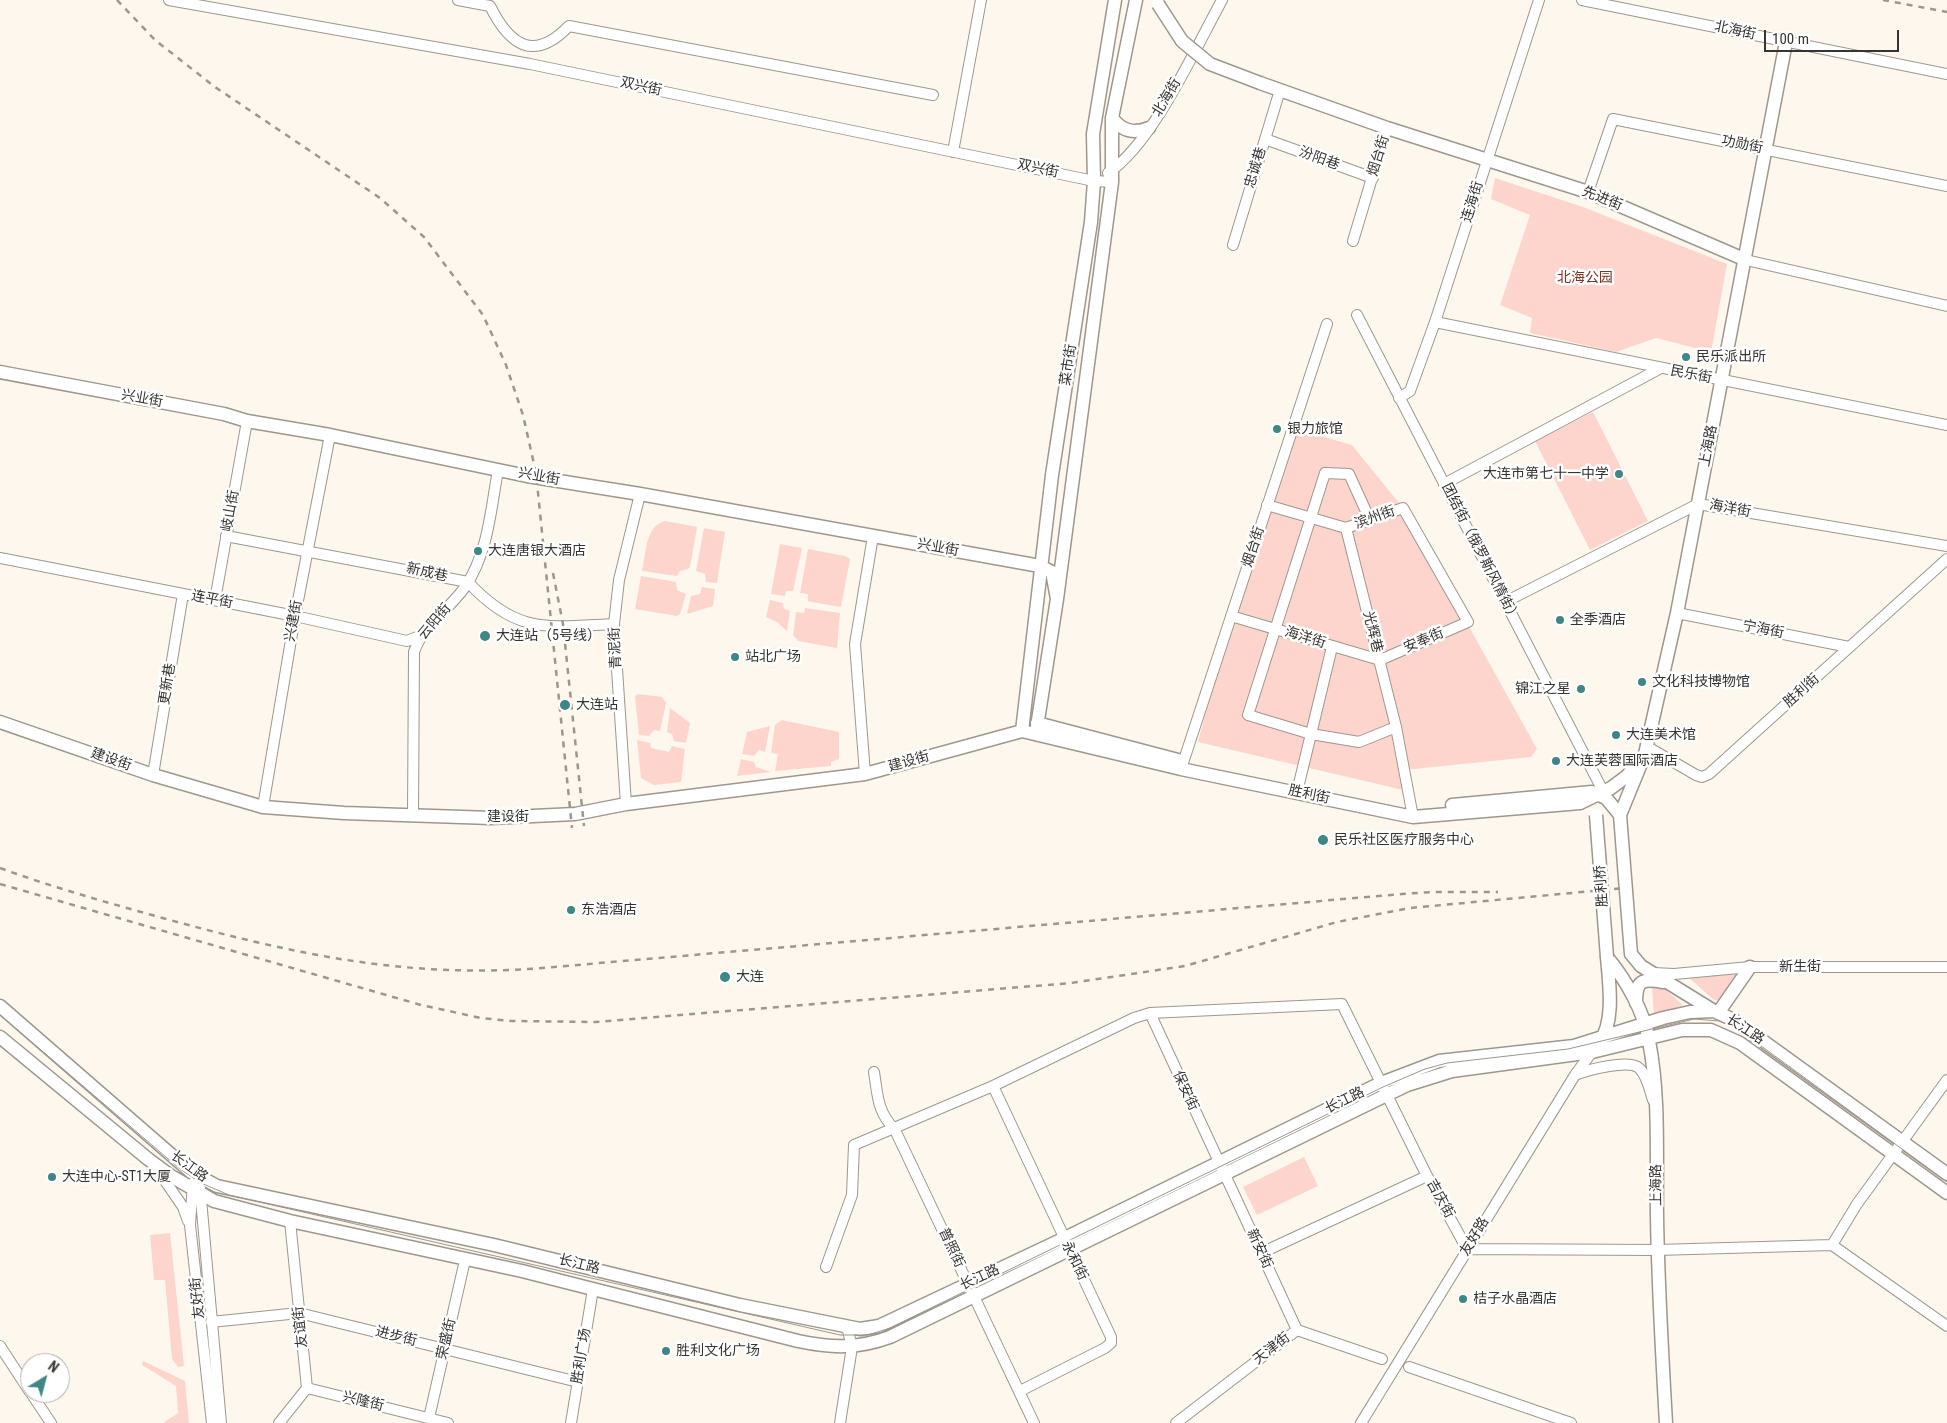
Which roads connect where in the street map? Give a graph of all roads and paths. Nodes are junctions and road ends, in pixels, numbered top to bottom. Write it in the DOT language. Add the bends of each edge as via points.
graph roads {
  1 [pos="169,0"];
  2 [pos="458,0"];
  3 [pos="981,0"];
  4 [pos="1115,0"];
  5 [pos="1136,0"];
  6 [pos="1222,0"];
  7 [pos="1539,0"];
  8 [pos="1582,0"];
  9 [pos="1157,2"];
  10 [pos="1786,42"];
  11 [pos="533,47"];
  12 [pos="530,64"];
  13 [pos="1947,74"];
  14 [pos="1280,90"];
  15 [pos="933,95"];
  16 [pos="1112,118"];
  17 [pos="1149,128"];
  18 [pos="1388,128"];
  19 [pos="1265,139"];
  20 [pos="1766,150"];
  21 [pos="953,152"];
  22 [pos="1486,160"];
  23 [pos="1112,176"];
  24 [pos="1373,178"];
  25 [pos="1094,181"];
  26 [pos="1947,186"];
  27 [pos="1588,192"];
  28 [pos="1354,241"];
  29 [pos="1232,245"];
  30 [pos="1746,260"];
  31 [pos="1947,306"];
  32 [pos="1357,316"];
  33 [pos="1328,320"];
  34 [pos="1435,322"];
  35 [pos="1659,369"];
  36 [pos="0,372"];
  37 [pos="1722,382"];
  38 [pos="1400,398"];
  39 [pos="247,421"];
  40 [pos="1947,425"];
  41 [pos="330,435"];
  42 [pos="498,470"];
  43 [pos="1444,484"];
  44 [pos="640,494"];
  45 [pos="1698,504"];
  46 [pos="1268,505"];
  47 [pos="1311,518"];
  48 [pos="1370,520"];
  49 [pos="1346,528"];
  50 [pos="226,536"];
  51 [pos="873,536"];
  52 [pos="1947,546"];
  53 [pos="308,551"];
  54 [pos="0,558"];
  55 [pos="1947,559"];
  56 [pos="1040,566"];
  57 [pos="468,582"];
  58 [pos="183,594"];
  59 [pos="1057,599"];
  60 [pos="215,600"];
  61 [pos="1505,602"];
  62 [pos="1677,613"];
  63 [pos="295,616"];
  64 [pos="1231,616"];
  65 [pos="1468,622"];
  66 [pos="614,624"];
  67 [pos="1276,630"];
  68 [pos="422,634"];
  69 [pos="1332,647"];
  70 [pos="1849,647"];
  71 [pos="1380,660"];
  72 [pos="0,722"];
  73 [pos="1396,727"];
  74 [pos="1036,728"];
  75 [pos="1022,731"];
  76 [pos="1311,734"];
  77 [pos="1646,750"];
  78 [pos="1182,765"];
  79 [pos="865,774"];
  80 [pos="153,775"];
  81 [pos="1298,789"];
  82 [pos="1600,793"];
  83 [pos="1580,803"];
  84 [pos="626,804"];
  85 [pos="263,807"];
  86 [pos="1412,813"];
  87 [pos="413,814"];
  88 [pos="1620,815"];
  89 [pos="1607,957"];
  90 [pos="1750,967"];
  91 [pos="1947,967"];
  92 [pos="1652,973"];
  93 [pos="1677,988"];
  94 [pos="1636,1003"];
  95 [pos="0,1006"];
  96 [pos="1716,1012"];
  97 [pos="1150,1013"];
  98 [pos="1644,1024"];
  99 [pos="0,1037"];
  100 [pos="1605,1037"];
  101 [pos="1649,1040"];
  102 [pos="1592,1052"];
  103 [pos="874,1072"];
  104 [pos="1575,1075"];
  105 [pos="1947,1080"];
  106 [pos="993,1086"];
  107 [pos="1384,1089"];
  108 [pos="1656,1106"];
  109 [pos="895,1130"];
  110 [pos="1898,1149"];
  111 [pos="148,1159"];
  112 [pos="1221,1169"];
  113 [pos="1947,1174"];
  114 [pos="196,1176"];
  115 [pos="1427,1176"];
  116 [pos="196,1191"];
  117 [pos="1947,1193"];
  118 [pos="290,1221"];
  119 [pos="190,1224"];
  120 [pos="1066,1245"];
  121 [pos="1832,1245"];
  122 [pos="1467,1249"];
  123 [pos="1658,1250"];
  124 [pos="1261,1252"];
  125 [pos="465,1260"];
  126 [pos="826,1267"];
  127 [pos="968,1284"];
  128 [pos="593,1289"];
  129 [pos="973,1296"];
  130 [pos="299,1313"];
  131 [pos="211,1322"];
  132 [pos="1947,1326"];
  133 [pos="847,1327"];
  134 [pos="1297,1330"];
  135 [pos="0,1346"];
  136 [pos="852,1347"];
  137 [pos="444,1349"];
  138 [pos="1382,1359"];
  139 [pos="1409,1367"];
  140 [pos="20,1377"];
  141 [pos="578,1382"];
  142 [pos="307,1388"];
  143 [pos="1020,1391"];
  144 [pos="37,1403"];
  145 [pos="428,1418"];
  146 [pos="214,1422"];
  147 [pos="50,1423"];
  148 [pos="279,1423"];
  149 [pos="448,1423"];
  150 [pos="571,1423"];
  151 [pos="840,1423"];
  152 [pos="1034,1423"];
  153 [pos="1176,1423"];
  154 [pos="1361,1423"];
  155 [pos="1571,1423"];
  156 [pos="1666,1423"];
  1 -- 12 [label="street, 双兴街"];
  2 -- 11 [label="street" via="490,6 504,31"];
  3 -- 21 [label="street"];
  4 -- 25 [label="main road, 菜市街" via="1092,134"];
  5 -- 16 [label="main road"];
  6 -- 17 [label="street, 北海街"];
  7 -- 22 [label="street, 连海街"];
  8 -- 10 [label="street, 北海街"];
  9 -- 14 [label="main road, 先进街, bridge" via="1182,41 1210,64"];
  10 -- 13 [label="street, 北海街"];
  10 -- 20 [label="main road, 上海路"];
  11 -- 12 [label="street"];
  11 -- 15 [label="street" via="544,46 569,26"];
  12 -- 21 [label="street, 双兴街"];
  14 -- 18 [label="main road, 先进街"];
  14 -- 19 [label="street, 忠诚巷"];
  16 -- 17 [label="main road" via="1117,125 1132,132"];
  16 -- 23 [label="main road"];
  17 -- 23 [label="street, 北海街"];
  18 -- 22 [label="main road, 先进街"];
  18 -- 24 [label="street, 烟台街"];
  19 -- 24 [label="street, 汾阳巷"];
  19 -- 29 [label="street, 忠诚巷"];
  20 -- 26 [label="street, 功勋街"];
  20 -- 27 [label="street, 功勋街" via="1613,119"];
  20 -- 30 [label="main road, 上海路"];
  21 -- 25 [label="street, 双兴街"];
  22 -- 27 [label="main road, 先进街"];
  22 -- 34 [label="street, 连海街"];
  23 -- 25 [label="street, 北海街"];
  23 -- 59 [label="main road"];
  24 -- 28 [label="street, 烟台街"];
  25 -- 56 [label="main road, 菜市街" via="1091,222"];
  27 -- 30 [label="main road, 先进街"];
  30 -- 31 [label="street, 先进街"];
  30 -- 37 [label="main road, 上海路"];
  32 -- 38 [label="street, 团结街（俄罗斯风情街）"];
  33 -- 46 [label="street, 烟台街"];
  34 -- 35 [label="street, 民乐街"];
  34 -- 38 [label="street, 连海街" via="1410,391"];
  35 -- 37 [label="street, 民乐街"];
  35 -- 43 [label="street"];
  36 -- 39 [label="main road, 兴业街"];
  37 -- 40 [label="street, 民乐街"];
  37 -- 45 [label="main road, 上海路"];
  38 -- 43 [label="street, 团结街（俄罗斯风情街）"];
  39 -- 41 [label="main road, 兴业街"];
  39 -- 50 [label="street, 岐山街"];
  41 -- 42 [label="main road, 兴业街"];
  41 -- 53 [label="street, 兴建街"];
  42 -- 44 [label="main road, 兴业街"];
  42 -- 57 [label="street, 云阳街" via="478,563"];
  43 -- 61 [label="street, 团结街（俄罗斯风情街）"];
  44 -- 51 [label="main road, 兴业街"];
  44 -- 66 [label="street, 青泥街" via="619,580"];
  45 -- 52 [label="street, 海洋街"];
  45 -- 61 [label="street, 海洋街"];
  45 -- 62 [label="main road, 上海路"];
  46 -- 47 [label="street"];
  46 -- 64 [label="street, 烟台街"];
  47 -- 48 [label="street" via="1325,473 1349,474"];
  47 -- 49 [label="street"];
  47 -- 67 [label="street"];
  48 -- 49 [label="street, 滨州街"];
  48 -- 65 [label="street, 滨州街" via="1403,508"];
  49 -- 71 [label="street, 光辉巷"];
  50 -- 53 [label="street, 新成巷"];
  50 -- 60 [label="street, 岐山街"];
  51 -- 56 [label="main road, 兴业街"];
  51 -- 79 [label="street" via="855,644"];
  53 -- 57 [label="street, 新成巷"];
  53 -- 63 [label="street, 兴建街"];
  54 -- 58 [label="street, 连平街"];
  55 -- 70 [label="street, 胜利街"];
  56 -- 59 [label="main road" via="1052,572"];
  56 -- 75 [label="main road, 菜市街"];
  57 -- 66 [label="street" via="483,598 518,621 548,627"];
  57 -- 68 [label="street, 云阳街"];
  58 -- 60 [label="street, 连平街"];
  58 -- 80 [label="street, 更新巷"];
  59 -- 74 [label="main road"];
  60 -- 63 [label="street, 连平街"];
  61 -- 82 [label="street, 团结街（俄罗斯风情街）"];
  62 -- 70 [label="street, 宁海街"];
  62 -- 77 [label="main road, 上海路"];
  63 -- 68 [label="street, 连平街" via="407,641"];
  63 -- 85 [label="street, 兴建街"];
  64 -- 67 [label="street, 海洋街"];
  64 -- 78 [label="street, 烟台街"];
  65 -- 71 [label="street, 安奉街"];
  66 -- 84 [label="street, 青泥街"];
  67 -- 69 [label="street, 海洋街"];
  67 -- 76 [label="street" via="1248,715"];
  68 -- 87 [label="street, 云阳街" via="414,652"];
  69 -- 71 [label="street, 海洋街"];
  69 -- 76 [label="street"];
  70 -- 77 [label="street, 胜利街" via="1710,774 1696,775"];
  71 -- 73 [label="street, 光辉巷"];
  72 -- 80 [label="main road, 建设街"];
  73 -- 76 [label="street" via="1359,742"];
  73 -- 86 [label="street, 光辉巷"];
  74 -- 75 [label="main road, 胜利街"];
  74 -- 78 [label="main road, 胜利街"];
  75 -- 79 [label="main road, 建设街"];
  76 -- 81 [label="street"];
  77 -- 82 [label="main road" via="1627,776"];
  77 -- 88 [label="main road, 上海路"];
  78 -- 81 [label="main road, 胜利街"];
  79 -- 84 [label="main road, 建设街"];
  80 -- 85 [label="main road, 建设街"];
  81 -- 86 [label="main road, 胜利街"];
  82 -- 83 [label="main road, 胜利街"];
  82 -- 86 [label="main road, 胜利街"];
  82 -- 88 [label="main road"];
  83 -- 86 [label="main road, 胜利街"];
  83 -- 89 [label="main road, 胜利桥, bridge" via="1593,806 1596,815"];
  84 -- 87 [label="main road, 建设街" via="576,814 531,818"];
  85 -- 87 [label="main road, 建设街"];
  88 -- 92 [label="main road, 胜利桥" via="1631,954"];
  89 -- 94 [label="main road, 上海路"];
  89 -- 100 [label="main road, 胜利桥" via="1610,996"];
  90 -- 91 [label="street, 新生街"];
  90 -- 92 [label="street, 新生街"];
  90 -- 96 [label="main road"];
  92 -- 93 [label="main road"];
  93 -- 94 [label="main road" via="1661,981 1641,982 1637,988"];
  93 -- 96 [label="main road"];
  94 -- 98 [label="main road, 上海路"];
  95 -- 114 [label="main road, 长江路"];
  96 -- 98 [label="main road, 长江路" via="1690,1012"];
  96 -- 110 [label="main road, 长江路" via="1742,1025"];
  97 -- 106 [label="street"];
  97 -- 107 [label="street, 吉庆街" via="1342,1004"];
  97 -- 112 [label="street, 保安街"];
  98 -- 100 [label="main road, 长江路"];
  98 -- 101 [label="main road, 上海路"];
  99 -- 111 [label="main road, 长江路"];
  100 -- 102 [label="main road"];
  100 -- 107 [label="main road, 长江路" via="1574,1046 1439,1061"];
  101 -- 102 [label="main road, 长江路"];
  101 -- 108 [label="main road, 上海路"];
  101 -- 110 [label="main road, 长江路" via="1692,1029 1727,1035"];
  102 -- 104 [label="street, 友好路"];
  102 -- 107 [label="main road, 长江路" via="1452,1071"];
  103 -- 109 [label="street, 普照街" via="879,1105 884,1118"];
  104 -- 108 [label="street" via="1631,1064 1640,1069"];
  104 -- 122 [label="street, 友好路"];
  105 -- 110 [label="street"];
  106 -- 109 [label="street"];
  106 -- 120 [label="street, 永和街"];
  107 -- 112 [label="main road, 长江路"];
  107 -- 115 [label="street, 吉庆街"];
  108 -- 123 [label="main road, 上海路"];
  109 -- 126 [label="street" via="854,1145 852,1195"];
  109 -- 127 [label="street, 普照街"];
  110 -- 113 [label="main road, 长江路"];
  110 -- 117 [label="main road, 长江路"];
  110 -- 121 [label="street"];
  111 -- 116 [label="main road, 长江路"];
  111 -- 119 [label="street" via="181,1204"];
  112 -- 120 [label="main road, 长江路"];
  112 -- 124 [label="street, 新安街"];
  114 -- 116 [label="street, 友好街" via="193,1179"];
  114 -- 133 [label="main road, 长江路" via="229,1190 542,1256 740,1305"];
  115 -- 122 [label="street, 吉庆街"];
  115 -- 124 [label="street"];
  116 -- 118 [label="main road, 长江路" via="214,1202"];
  116 -- 119 [label="street, 友好街"];
  116 -- 131 [label="street, 友好街"];
  118 -- 125 [label="main road, 长江路"];
  118 -- 130 [label="street, 友谊街"];
  119 -- 146 [label="street, 友好街"];
  120 -- 127 [label="main road, 长江路"];
  120 -- 129 [label="main road, 长江路"];
  120 -- 143 [label="street, 永和街" via="1111,1343"];
  121 -- 123 [label="street"];
  121 -- 132 [label="street"];
  122 -- 123 [label="street"];
  122 -- 154 [label="street, 友好路"];
  123 -- 156 [label="main road, 上海路"];
  124 -- 134 [label="street, 新安街"];
  125 -- 128 [label="main road, 长江路"];
  125 -- 137 [label="street, 荣盛街"];
  127 -- 129 [label="street, 普照街"];
  127 -- 133 [label="main road, 长江路" via="879,1326 867,1329"];
  128 -- 136 [label="main road, 长江路" via="818,1345"];
  128 -- 141 [label="street, 胜利广场"];
  129 -- 136 [label="main road, 长江路" via="890,1337"];
  129 -- 143 [label="street, 普照街"];
  130 -- 131 [label="street, 进步街"];
  130 -- 137 [label="street, 进步街"];
  130 -- 142 [label="street, 友谊街"];
  131 -- 146 [label="street, 友好街"];
  133 -- 136 [label="street"];
  134 -- 138 [label="street, 天津街"];
  134 -- 153 [label="street, 天津街"];
  135 -- 140 [label="street"];
  136 -- 151 [label="street"];
  137 -- 141 [label="street, 进步街"];
  137 -- 145 [label="street, 荣盛街"];
  139 -- 155 [label="street"];
  141 -- 150 [label="street, 胜利广场"];
  142 -- 145 [label="street, 兴隆街"];
  142 -- 148 [label="street"];
  143 -- 152 [label="street, 普照街"];
  144 -- 147 [label="street"];
  145 -- 149 [label="street, 兴隆街"];
}
